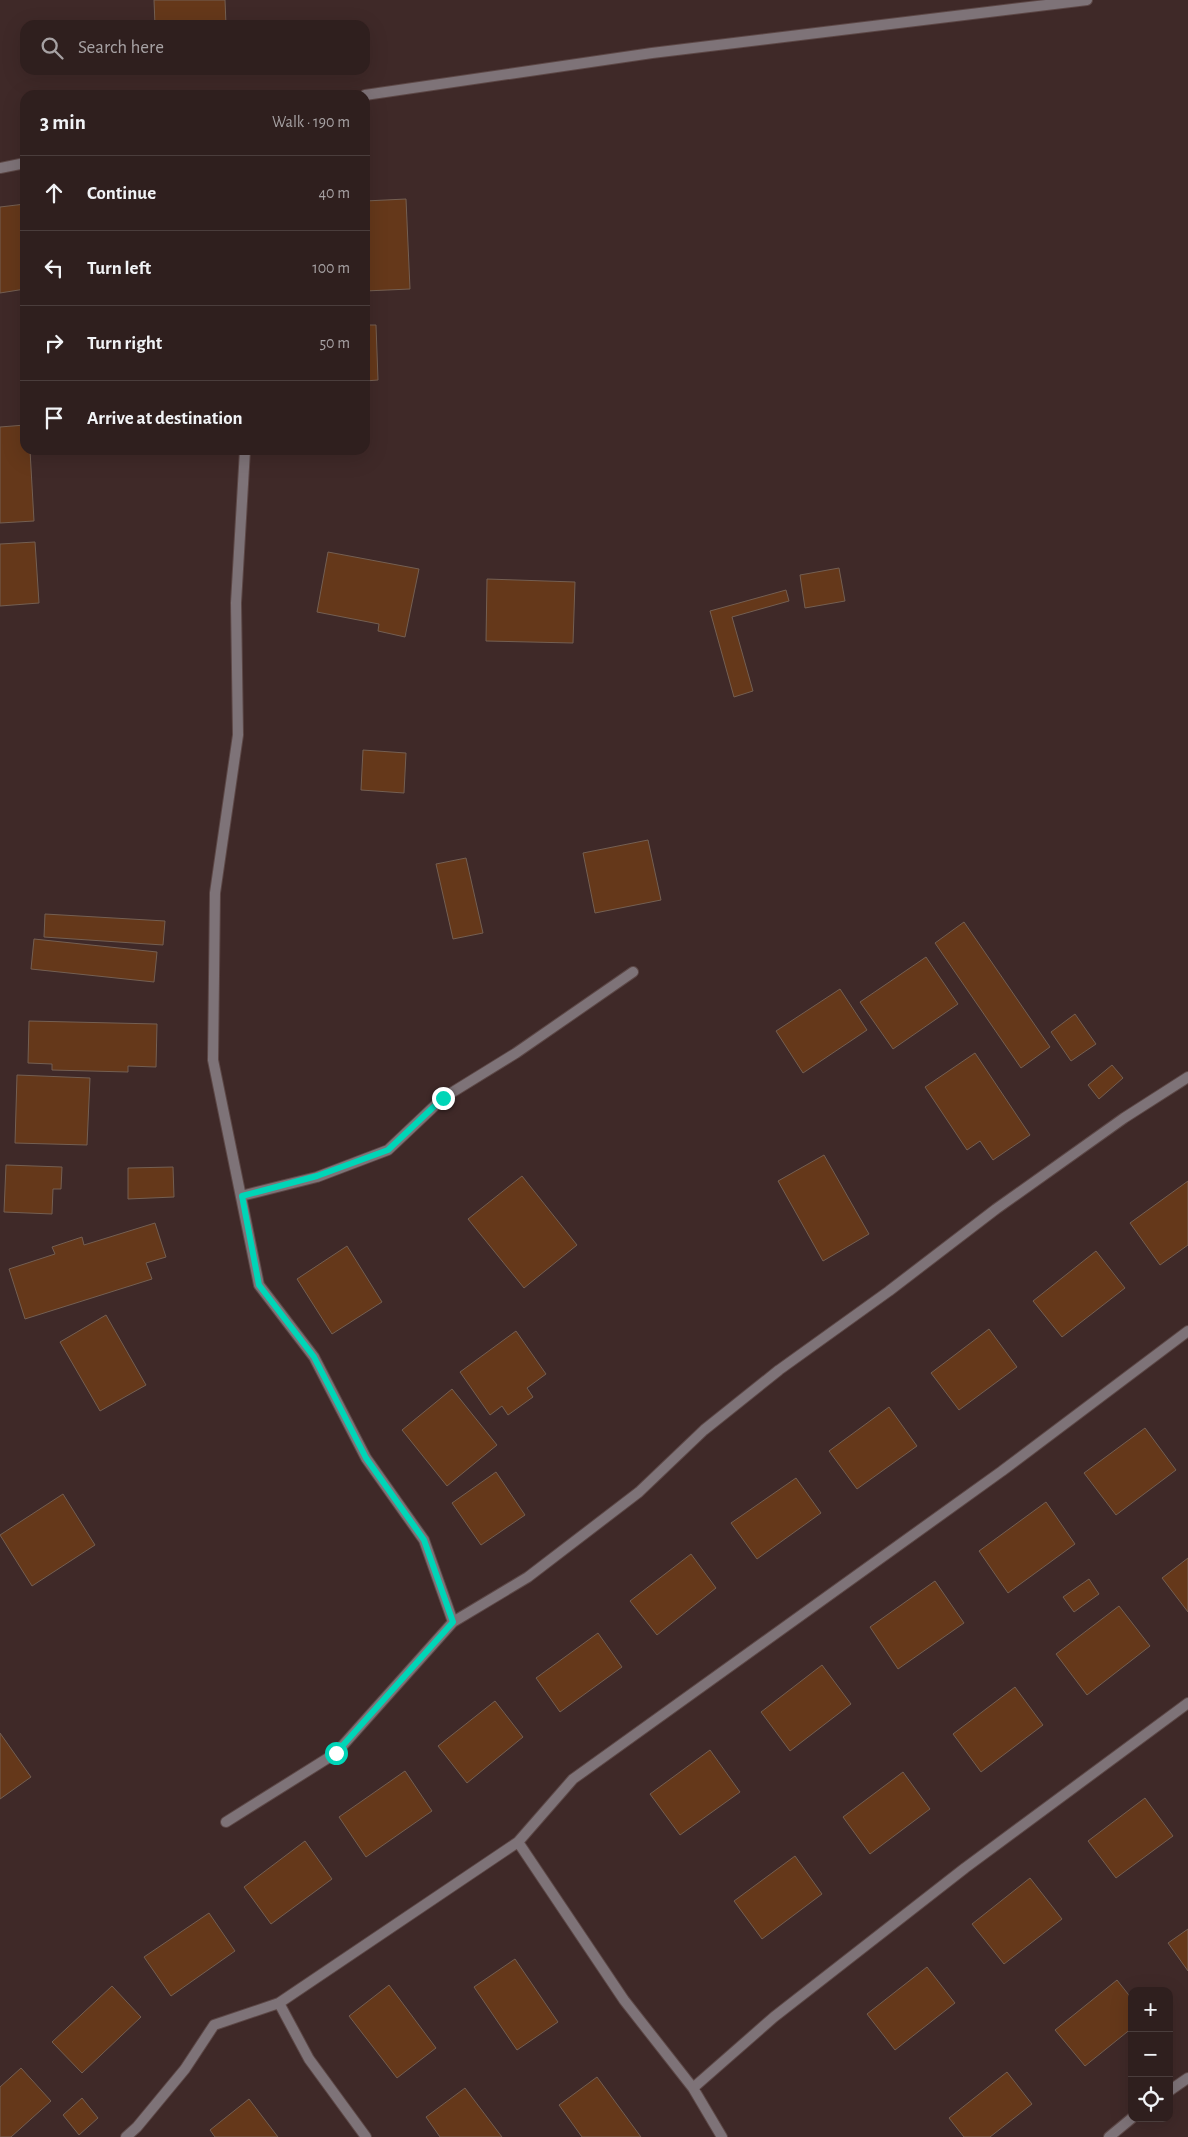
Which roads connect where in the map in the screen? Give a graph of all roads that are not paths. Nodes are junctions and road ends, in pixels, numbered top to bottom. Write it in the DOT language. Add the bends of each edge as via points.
graph roads {
  1 [pos="1087,0"];
  2 [pos="370,94"];
  3 [pos="20,164"];
  4 [pos="0,168"];
  5 [pos="245,455"];
  6 [pos="633,972"];
  7 [pos="1188,1077"];
  8 [pos="242,1196"];
  9 [pos="1188,1331"];
  10 [pos="453,1622"];
  11 [pos="1188,1703"];
  12 [pos="226,1822"];
  13 [pos="518,1842"];
  14 [pos="279,2002"];
  15 [pos="1188,2078"];
  16 [pos="693,2088"];
  17 [pos="1173,2089"];
  18 [pos="1128,2121"];
  19 [pos="126,2137"];
  20 [pos="366,2137"];
  21 [pos="722,2137"];
  22 [pos="1109,2137"];
  1 -- 2 [label="street" via="652,53"];
  3 -- 4 [label="street"];
  5 -- 8 [label="street" via="236,603 238,735 215,893 213,1050"];
  6 -- 8 [label="street" via="516,1053 443,1098 388,1150 317,1176"];
  7 -- 10 [label="street" via="1124,1118 779,1370 704,1430 639,1492 528,1577"];
  8 -- 10 [label="street" via="259,1285 314,1357 366,1458 424,1540"];
  9 -- 13 [label="street" via="1002,1471 574,1779"];
  10 -- 12 [label="street" via="336,1753"];
  11 -- 16 [label="street" via="966,1868 774,2017"];
  13 -- 14 [label="street"];
  13 -- 16 [label="street" via="624,2000"];
  14 -- 19 [label="street" via="214,2025 185,2069 138,2127"];
  14 -- 20 [label="street" via="309,2059"];
  15 -- 17 [label="street"];
  16 -- 21 [label="street"];
  18 -- 22 [label="street"];
}
